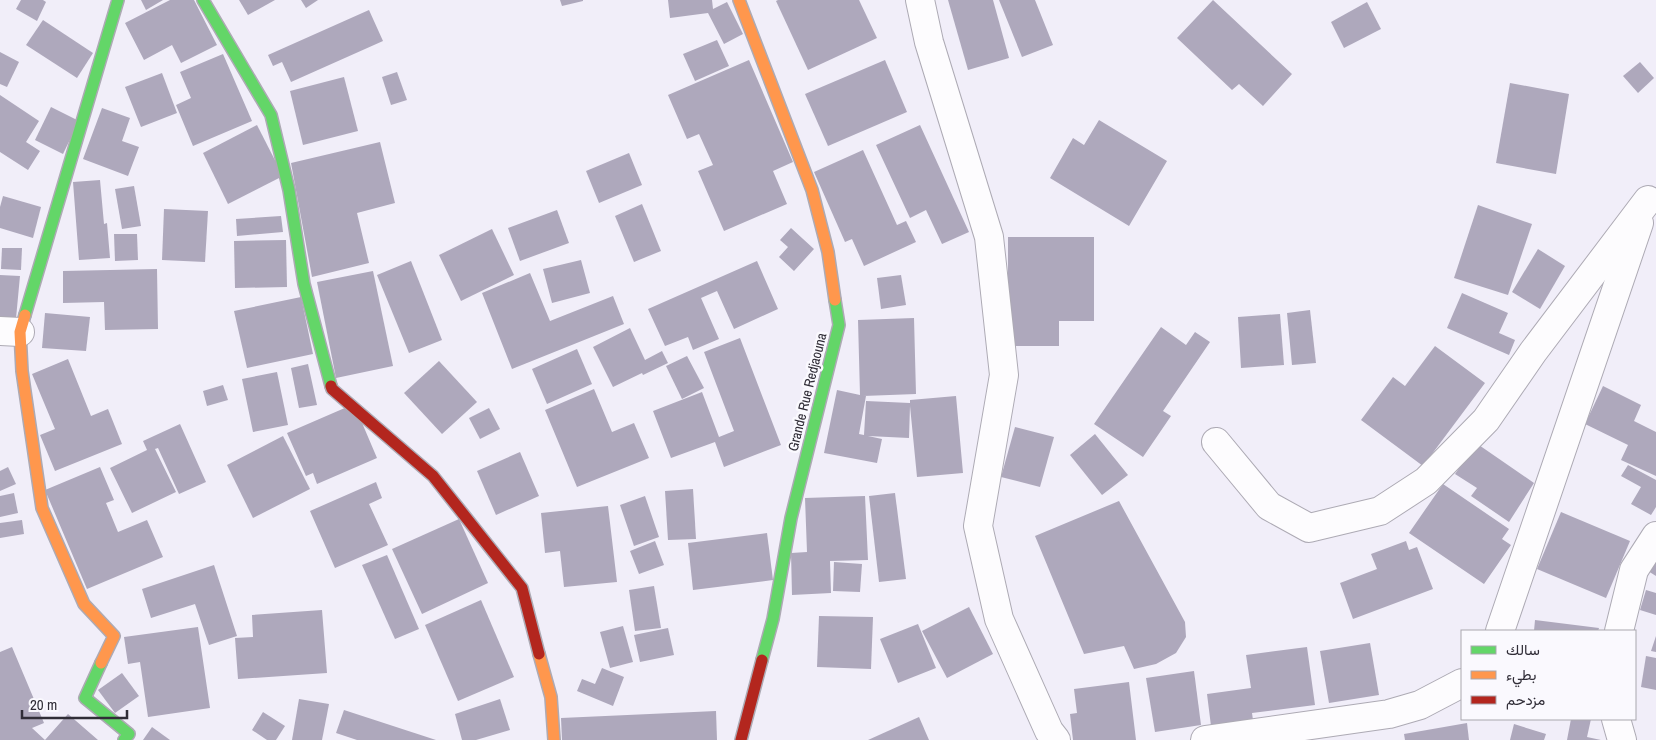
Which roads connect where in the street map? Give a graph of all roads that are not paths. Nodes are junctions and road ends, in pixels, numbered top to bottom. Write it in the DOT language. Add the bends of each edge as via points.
graph roads {
  1 [pos="118,0"];
  2 [pos="203,0"];
  3 [pos="739,0"];
  4 [pos="920,0"];
  5 [pos="1652,193"];
  6 [pos="10,332"];
  7 [pos="1216,442"];
  8 [pos="1656,536"];
  9 [pos="1500,630"];
  10 [pos="1619,630"];
  11 [pos="1461,683"];
  12 [pos="1616,720"];
  13 [pos="124,740"];
  14 [pos="554,740"];
  15 [pos="742,740"];
  16 [pos="1056,740"];
  17 [pos="1205,740"];
  18 [pos="1622,740"];
  1 -- 6 [label="street"];
  2 -- 14 [label="street" via="272,115 289,190 304,284 332,389 433,476 522,588 551,696"];
  3 -- 15 [label="street, Grande Rue Redjaouna" via="812,190 828,252 839,325 791,518 773,619"];
  4 -- 16 [label="street" via="929,42 990,247 1004,375 978,526 998,619"];
  5 -- 7 [label="street" via="1486,420 1426,481 1380,511 1309,528 1269,506"];
  5 -- 9 [label="street"];
  6 -- 13 [label="street" via="22,371 42,508 84,604 114,636 86,698 129,734"];
  8 -- 10 [label="street" via="1634,570"];
  11 -- 17 [label="street" via="1420,705 1389,714"];
  12 -- 18 [label="street"];
}
